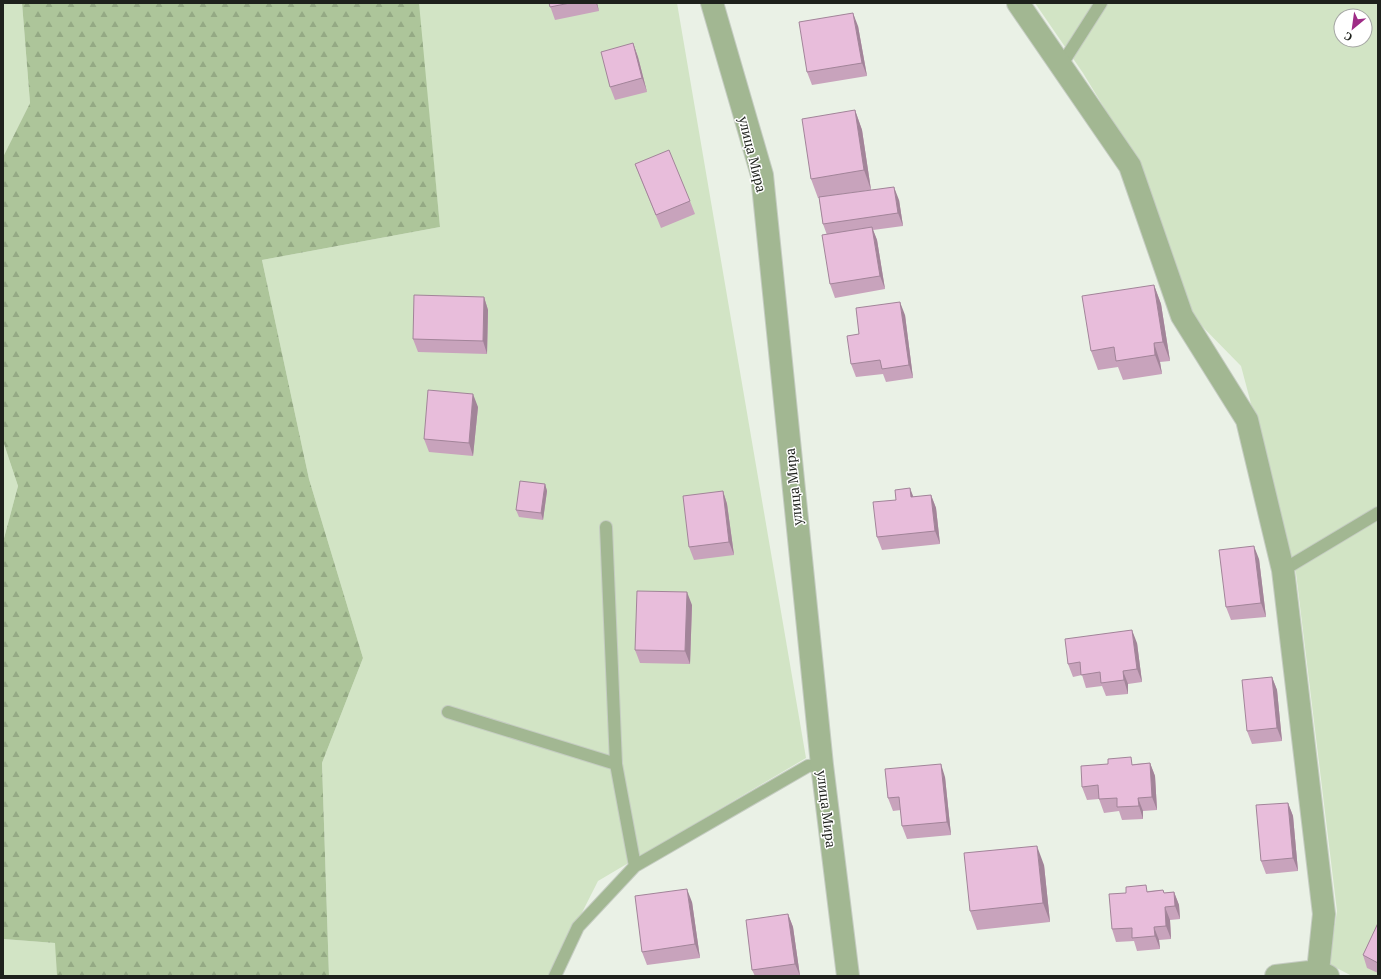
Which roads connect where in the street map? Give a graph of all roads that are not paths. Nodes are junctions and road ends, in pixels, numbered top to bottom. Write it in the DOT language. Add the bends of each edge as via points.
graph roads {
  1 [pos="712,3"];
  2 [pos="1018,3"];
  3 [pos="1101,3"];
  4 [pos="1062,64"];
  5 [pos="1378,513"];
  6 [pos="606,527"];
  7 [pos="1282,570"];
  8 [pos="448,712"];
  9 [pos="616,764"];
  10 [pos="822,765"];
  11 [pos="635,866"];
  12 [pos="1323,973"];
  13 [pos="555,976"];
  14 [pos="848,976"];
  15 [pos="1276,976"];
  1 -- 10 [label="street, улица Мира" via="762,175"];
  2 -- 4 [label="street"];
  3 -- 4 [label="lane"];
  4 -- 7 [label="street" via="1130,166 1182,316 1247,420"];
  5 -- 7 [label="lane"];
  6 -- 9 [label="lane"];
  7 -- 12 [label="street" via="1324,914"];
  8 -- 9 [label="lane"];
  9 -- 11 [label="lane"];
  10 -- 11 [label="lane" via="808,766"];
  10 -- 14 [label="street, улица Мира"];
  11 -- 13 [label="lane" via="578,927"];
  12 -- 15 [label="street"];
}
